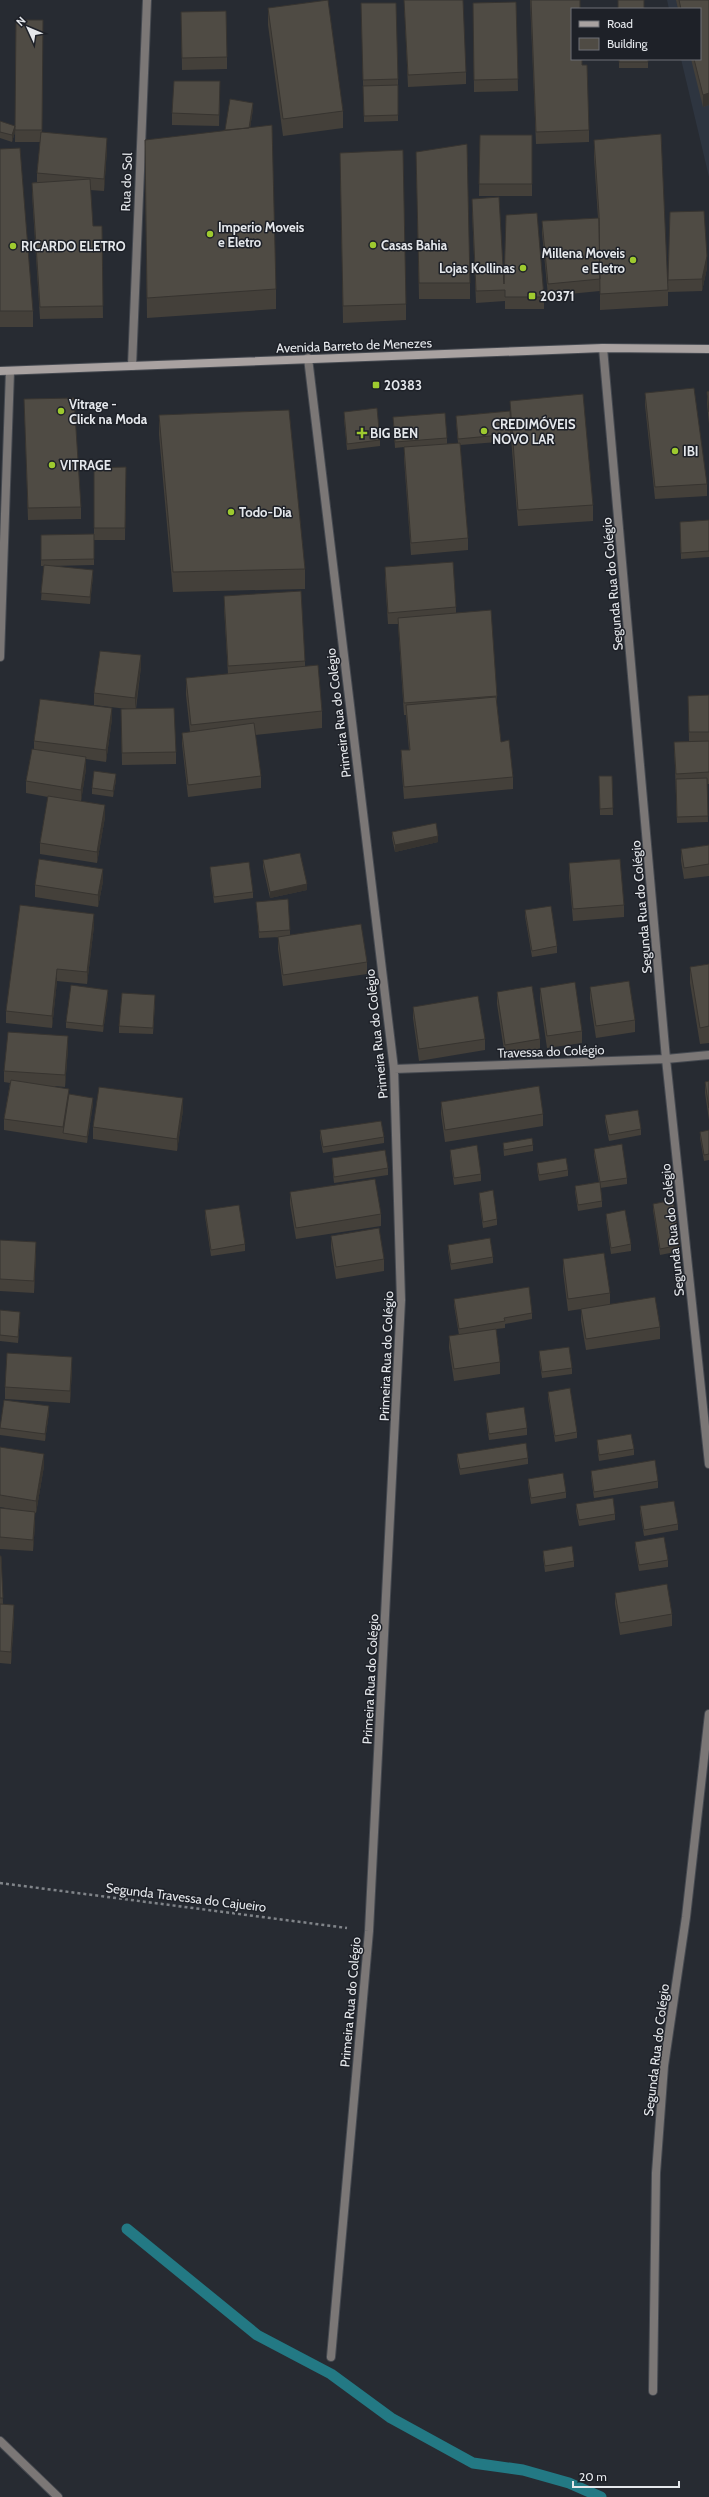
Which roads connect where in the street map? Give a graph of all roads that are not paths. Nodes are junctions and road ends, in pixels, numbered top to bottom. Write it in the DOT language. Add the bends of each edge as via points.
graph roads {
  1 [pos="147,0"];
  2 [pos="603,348"];
  3 [pos="709,349"];
  4 [pos="308,358"];
  5 [pos="132,366"];
  6 [pos="0,371"];
  7 [pos="10,371"];
  8 [pos="0,658"];
  9 [pos="709,1055"];
  10 [pos="666,1059"];
  11 [pos="394,1069"];
  12 [pos="709,1464"];
  13 [pos="709,1714"];
  14 [pos="331,2357"];
  15 [pos="653,2391"];
  16 [pos="0,2441"];
  17 [pos="58,2497"];
  1 -- 5 [label="street, Rua do Sol"];
  2 -- 3 [label="main road, Avenida Barreto de Menezes"];
  2 -- 4 [label="main road, Avenida Barreto de Menezes"];
  2 -- 10 [label="street, Segunda Rua do Colégio"];
  4 -- 5 [label="main road, Avenida Barreto de Menezes"];
  4 -- 11 [label="street, Primeira Rua do Colégio"];
  5 -- 7 [label="main road, Avenida Barreto de Menezes"];
  6 -- 7 [label="main road, Avenida Barreto de Menezes"];
  7 -- 8 [label="street"];
  9 -- 10 [label="street, Travessa do Colégio"];
  10 -- 11 [label="street, Travessa do Colégio"];
  10 -- 12 [label="street, Segunda Rua do Colégio"];
  11 -- 14 [label="street, Primeira Rua do Colégio" via="401,1300 369,1931"];
  13 -- 15 [label="street, Segunda Rua do Colégio" via="686,1916 664,2066 656,2173"];
  16 -- 17 [label="street"];
}
